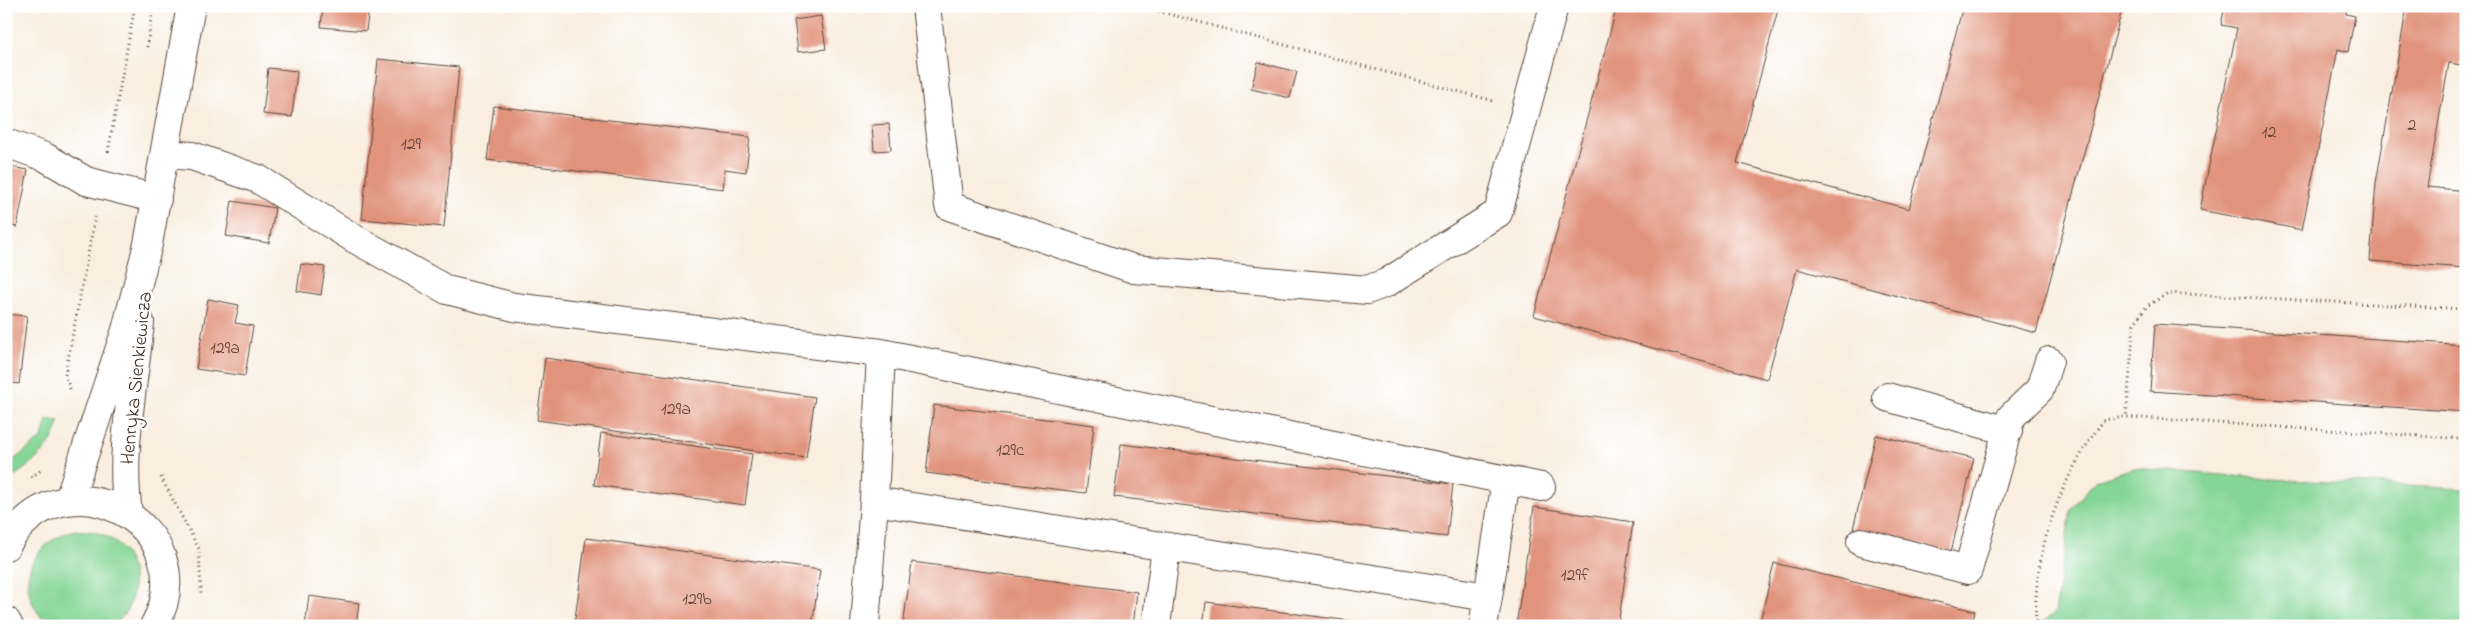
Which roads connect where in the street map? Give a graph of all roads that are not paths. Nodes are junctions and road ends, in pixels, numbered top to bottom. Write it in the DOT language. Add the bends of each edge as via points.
graph roads {
  1 [pos="191,6"];
  2 [pos="926,6"];
  3 [pos="1554,6"];
  4 [pos="6,143"];
  5 [pos="165,154"];
  6 [pos="157,200"];
  7 [pos="148,244"];
  8 [pos="881,353"];
  9 [pos="2049,361"];
  10 [pos="1886,397"];
  11 [pos="2008,431"];
  12 [pos="1506,480"];
  13 [pos="1541,487"];
  14 [pos="69,500"];
  15 [pos="874,501"];
  16 [pos="128,513"];
  17 [pos="1861,542"];
  18 [pos="6,546"];
  19 [pos="1166,547"];
  20 [pos="1488,597"];
  21 [pos="6,621"];
  22 [pos="9,626"];
  23 [pos="154,626"];
  24 [pos="865,626"];
  25 [pos="1156,626"];
  26 [pos="1484,626"];
  1 -- 5 [label="street, Henryka Sienkiewicza"];
  2 -- 3 [label="street" via="949,206 1134,269 1367,290 1386,283 1498,212"];
  4 -- 6 [label="street" via="45,158 86,181"];
  5 -- 6 [label="street, Henryka Sienkiewicza"];
  5 -- 8 [label="street" via="192,156 258,179 355,239 447,290 514,308"];
  6 -- 7 [label="street, Henryka Sienkiewicza"];
  7 -- 14 [label="street, Henryka Sienkiewicza" via="126,330"];
  7 -- 16 [label="street, Henryka Sienkiewicza" via="127,441 125,490"];
  8 -- 12 [label="street"];
  8 -- 15 [label="street"];
  9 -- 11 [label="street" via="2040,389 2011,417"];
  10 -- 11 [label="street"];
  11 -- 17 [label="street" via="1968,570"];
  12 -- 13 [label="street"];
  12 -- 20 [label="street"];
  14 -- 16 [label="street" via="110,504"];
  14 -- 18 [label="street" via="47,506 28,518"];
  15 -- 19 [label="street"];
  15 -- 24 [label="street"];
  16 -- 23 [label="street" via="149,532 162,557 166,585 161,614"];
  19 -- 20 [label="street"];
  19 -- 25 [label="street"];
  20 -- 26 [label="street"];
  21 -- 22 [label="street"];
}
